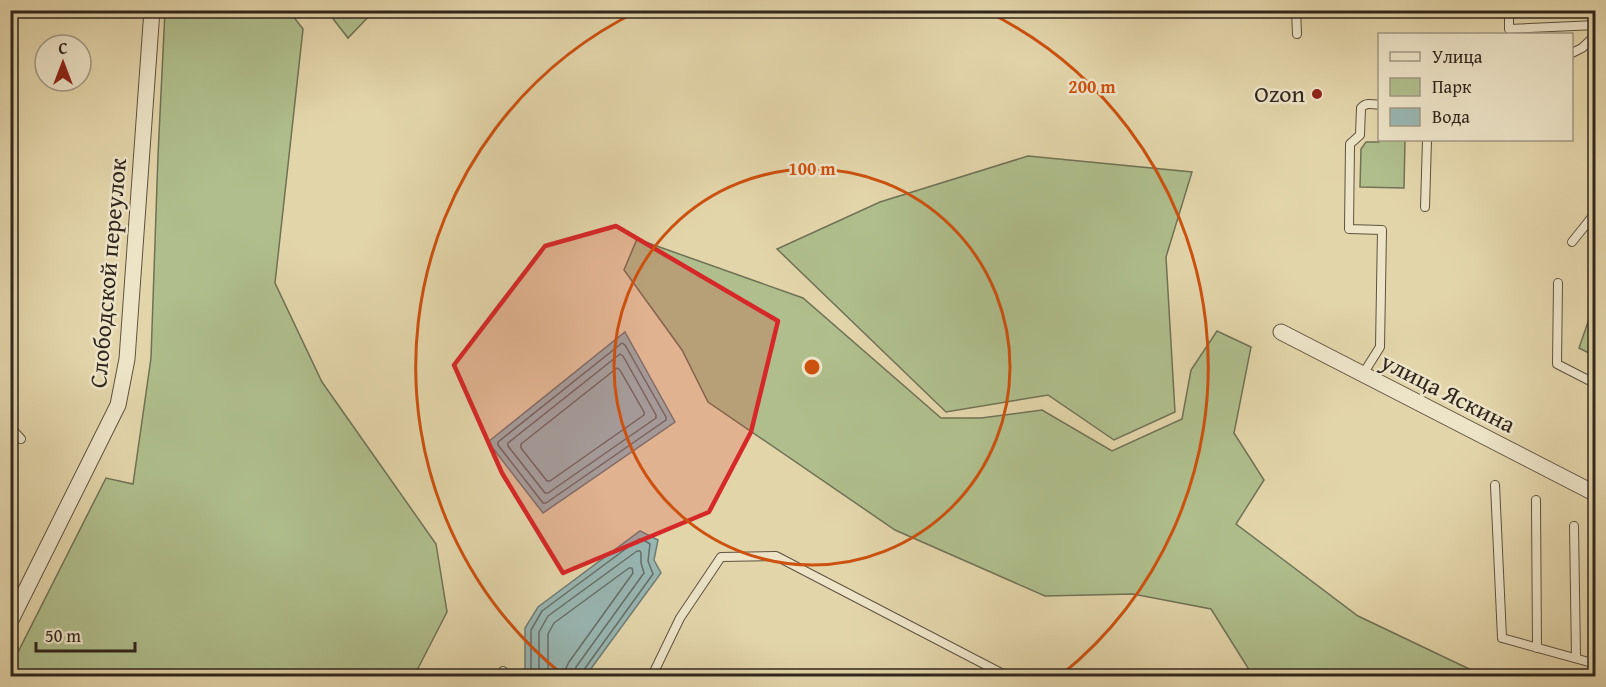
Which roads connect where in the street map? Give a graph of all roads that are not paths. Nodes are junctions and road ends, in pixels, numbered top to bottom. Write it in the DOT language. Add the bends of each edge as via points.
graph roads {
  1 [pos="152,10"];
  2 [pos="1296,10"];
  3 [pos="1509,10"];
  4 [pos="1596,24"];
  5 [pos="1297,34"];
  6 [pos="1596,35"];
  7 [pos="1573,52"];
  8 [pos="1378,105"];
  9 [pos="1427,141"];
  10 [pos="1425,207"];
  11 [pos="1596,212"];
  12 [pos="1572,242"];
  13 [pos="1558,283"];
  14 [pos="1281,332"];
  15 [pos="1363,374"];
  16 [pos="1596,384"];
  17 [pos="10,427"];
  18 [pos="21,439"];
  19 [pos="1495,485"];
  20 [pos="1596,494"];
  21 [pos="1536,500"];
  22 [pos="1574,526"];
  23 [pos="10,622"];
  24 [pos="1537,648"];
  25 [pos="1576,658"];
  26 [pos="1596,664"];
  27 [pos="652,676"];
  28 [pos="1007,676"];
  1 -- 23 [label="street, Слободской переулок" via="127,359 118,405"];
  2 -- 5 [label="lane"];
  3 -- 4 [label="lane" via="1509,29"];
  6 -- 7 [label="lane"];
  8 -- 15 [label="lane" via="1364,104 1361,108 1360,135 1350,144 1349,229 1382,230 1380,347"];
  9 -- 10 [label="lane"];
  11 -- 12 [label="lane"];
  13 -- 16 [label="lane" via="1557,364"];
  14 -- 15 [label="street, улица Яскина"];
  15 -- 20 [label="street, улица Яскина"];
  17 -- 18 [label="lane"];
  19 -- 24 [label="lane" via="1502,638"];
  21 -- 24 [label="lane"];
  22 -- 25 [label="lane"];
  24 -- 25 [label="lane"];
  25 -- 26 [label="lane"];
  27 -- 28 [label="lane" via="680,618 721,557 776,556"];
}
